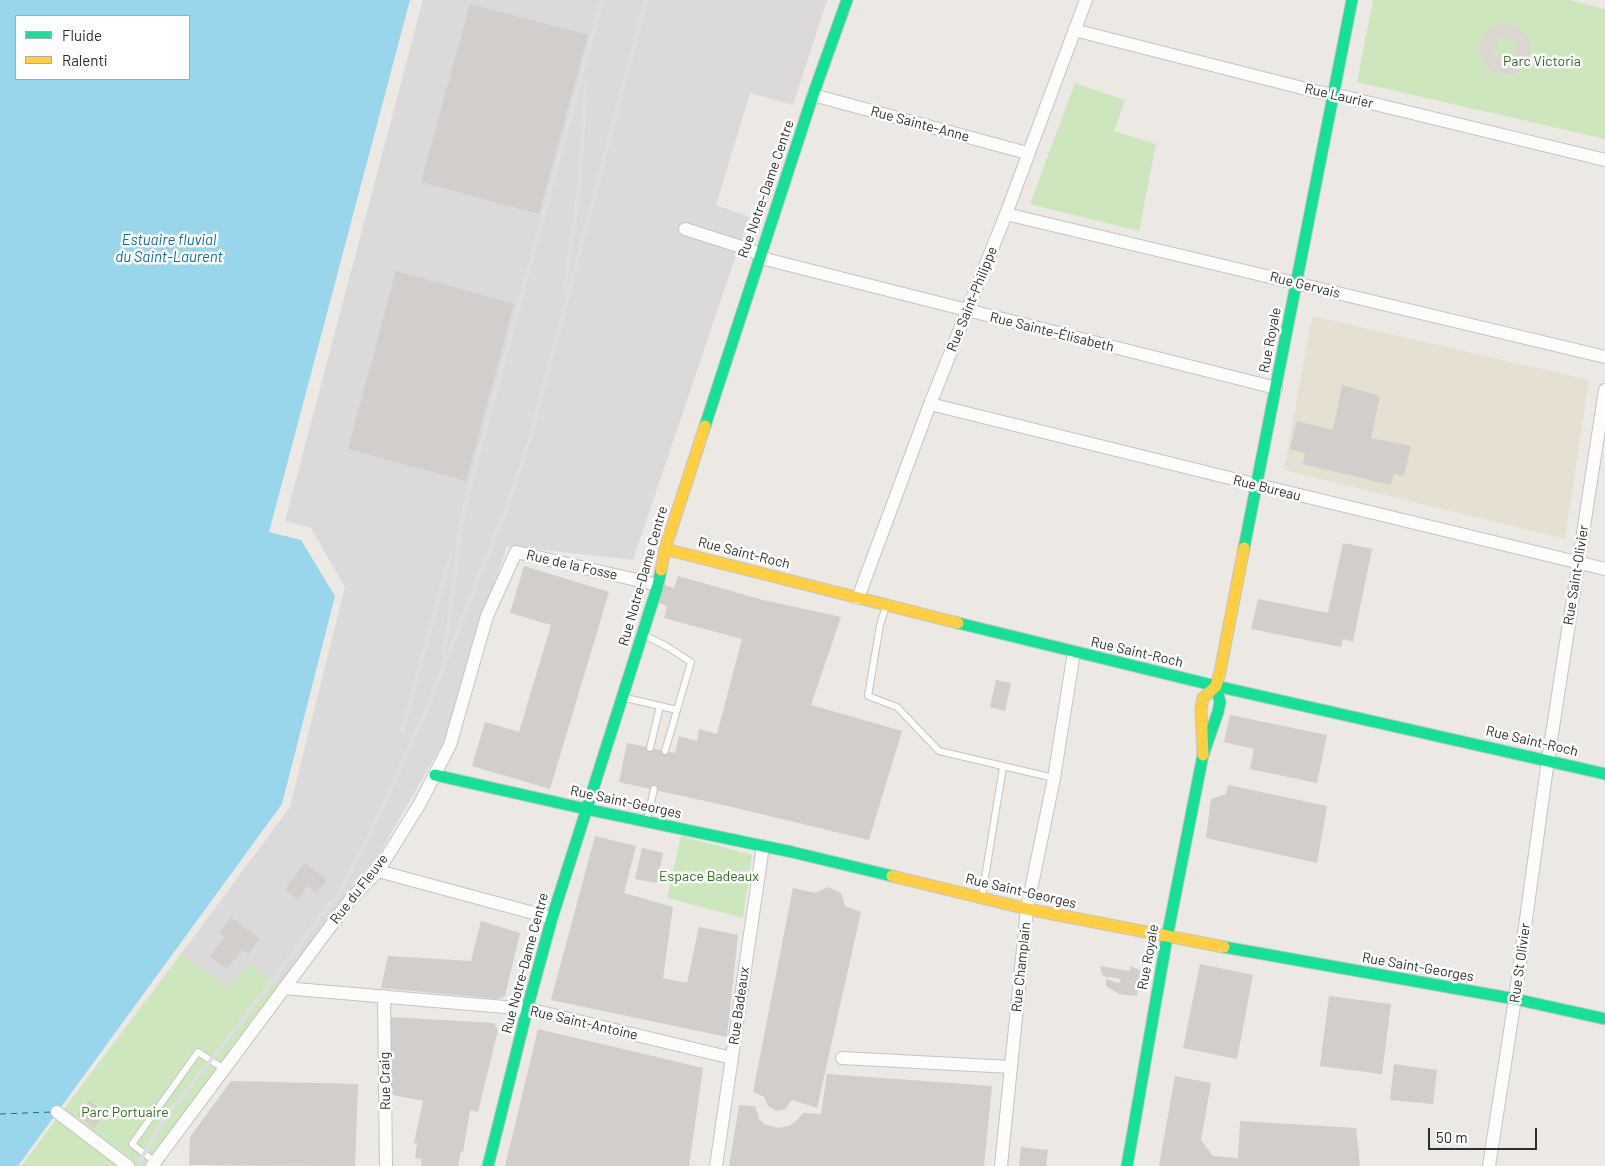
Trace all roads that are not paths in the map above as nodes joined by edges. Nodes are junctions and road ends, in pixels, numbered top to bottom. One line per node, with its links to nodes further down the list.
1 (847, 0): 5 (main road, Rue Notre-Dame Centre)
2 (1086, 0): 4 (street, Rue Saint-Philippe)
3 (1352, 0): 6 (main road, Rue Royale)
4 (1074, 30): 6 (street, Rue Laurier); 7 (street, Rue Saint-Philippe)
5 (814, 95): 7 (street, Rue Sainte-Anne); 11 (main road, Rue Notre-Dame Centre)
6 (1334, 95): 8 (street, Rue Laurier); 12 (main road, Rue Royale)
7 (1027, 153): 9 (street, Rue Saint-Philippe)
8 (1605, 160)
9 (1006, 214): 12 (street, Rue Gervais); 13 (street, Rue Saint-Philippe)
10 (685, 229): 11 (street, Rue Sainte-Élisabeth)
11 (760, 255): 13 (street, Rue Sainte-Élisabeth); 19 (main road, Rue Notre-Dame Centre)
12 (1297, 283): 14 (street, Rue Gervais); 15 (main road, Rue Royale)
13 (967, 310): 15 (street, Rue Sainte-Élisabeth); 17 (street, Rue Saint-Philippe)
14 (1605, 358)
15 (1276, 388): 18 (main road, Rue Royale)
16 (1605, 390): 21 (street, Rue Saint-Olivier)
17 (930, 404): 18 (street, Rue Bureau); 24 (street, Rue Saint-Philippe)
18 (1258, 486): 21 (street, Rue Bureau); 28 (main road, Rue Royale)
19 (665, 549): 23 (main road, Rue Notre-Dame Centre); 24 (main road, Rue Saint-Roch)
20 (516, 552): 23 (street, Rue de la Fosse); 38 (street, Rue du Fleuve)
21 (1578, 562): 22 (street, Rue Bureau); 35 (street, Rue Saint-Olivier)
22 (1605, 569)
23 (658, 584): 26 (main road, Rue Notre-Dame Centre)
24 (858, 598): 25 (main road, Rue Saint-Roch)
25 (886, 606): 27 (main road, Rue Saint-Roch); 36 (lane)
26 (642, 634): 29 (main road, Rue Notre-Dame Centre); 31 (lane)
27 (1074, 652): 28 (main road, Rue Saint-Roch); 39 (street, Rue Champlain)
28 (1216, 686): 34 (main road, Rue Royale); 34 (main road, Rue Royale); 35 (main road, Rue Saint-Roch)
29 (622, 697): 30 (lane); 41 (main road, Rue Notre-Dame Centre)
30 (660, 706): 31 (lane); 32 (lane)
31 (677, 710): 33 (lane)
32 (650, 748)
33 (665, 751)
34 (1203, 755): 48 (main road, Rue Royale)
35 (1548, 760): 37 (main road, Rue Saint-Roch); 51 (street, Rue St Olivier)
36 (1003, 767): 39 (lane); 45 (lane)
37 (1605, 774)
38 (434, 775): 41 (main road, Rue Saint-Georges); 44 (street, Rue du Fleuve)
39 (1054, 778): 46 (street, Rue Champlain)
40 (654, 789): 42 (lane)
41 (586, 809): 42 (main road, Rue Saint-Georges); 47 (main road, Rue Notre-Dame Centre)
42 (646, 822): 43 (main road, Rue Saint-Georges)
43 (763, 846): 45 (main road, Rue Saint-Georges); 54 (street, Rue Badeaux)
44 (378, 871): 47 (street); 49 (street, Rue du Fleuve)
45 (981, 898): 46 (main road, Rue Saint-Georges)
46 (1027, 909): 48 (main road, Rue Saint-Georges); 56 (street, Rue Champlain)
47 (552, 918): 52 (main road, Rue Notre-Dame Centre)
48 (1167, 937): 51 (main road, Rue Saint-Georges); 65 (main road, Rue Royale)
49 (284, 988): 50 (street, Rue Saint-Antoine); 57 (street, Rue du Fleuve)
50 (384, 996): 52 (street, Rue Saint-Antoine); 61 (street, Rue Craig)
51 (1515, 999): 53 (main road, Rue Saint-Georges); 66 (street, Rue St Olivier)
52 (528, 1009): 54 (street, Rue Saint-Antoine); 62 (main road, Rue Notre-Dame Centre)
53 (1605, 1019)
54 (732, 1058): 63 (street, Rue Badeaux)
55 (842, 1058): 56 (street)
56 (1011, 1067): 64 (street, Rue Champlain)
57 (224, 1069): 59 (street, Rue du Fleuve); 59 (lane)
58 (57, 1112): 60 (street)
59 (153, 1164)
60 (128, 1166)
61 (386, 1166)
62 (488, 1166)
63 (716, 1166)
64 (1000, 1166)
65 (1127, 1166)
66 (1489, 1166)

